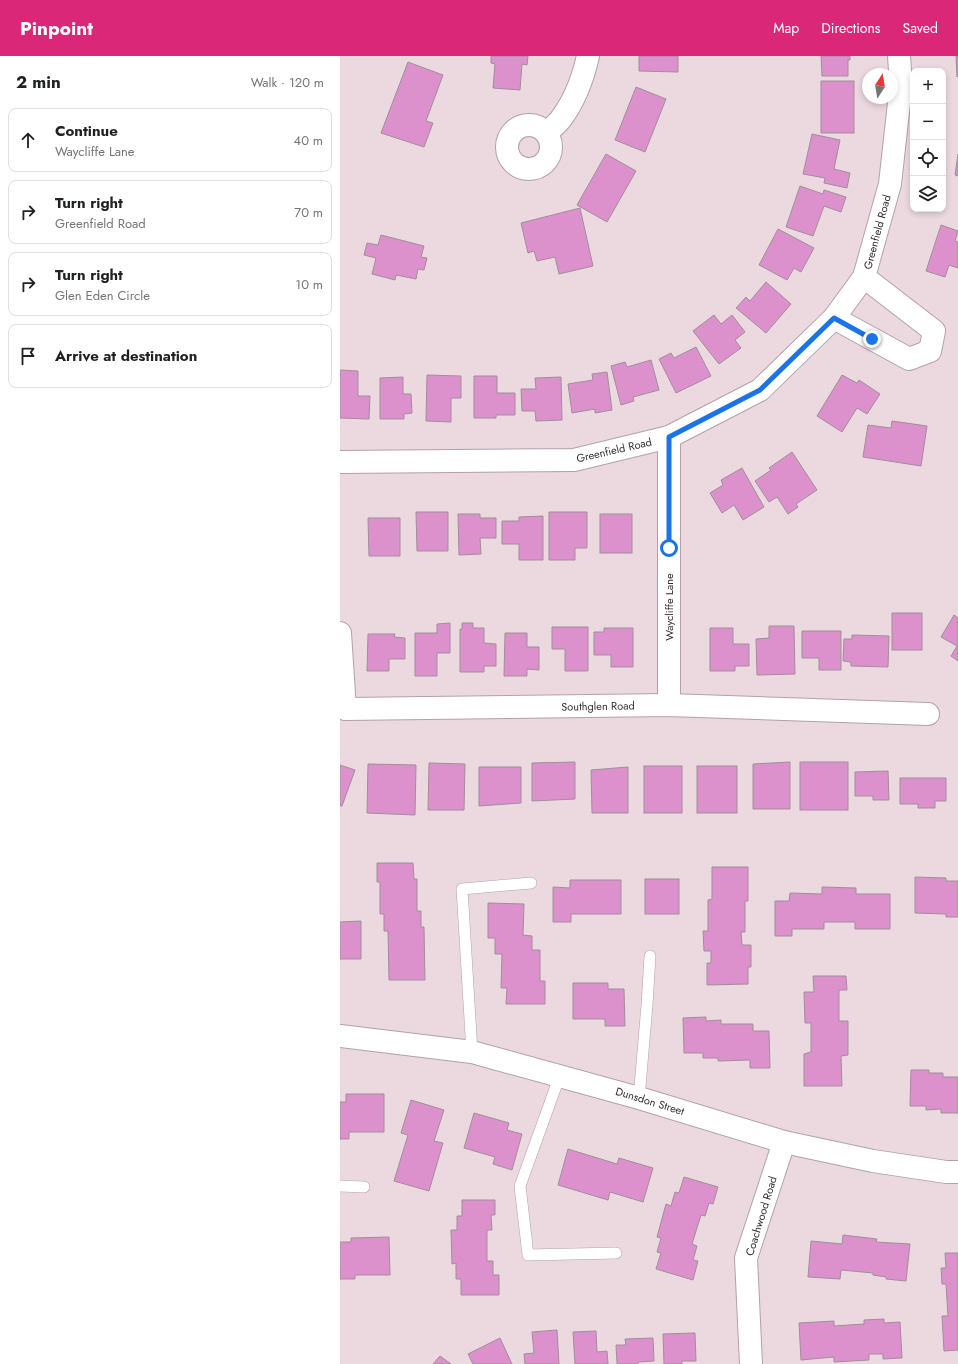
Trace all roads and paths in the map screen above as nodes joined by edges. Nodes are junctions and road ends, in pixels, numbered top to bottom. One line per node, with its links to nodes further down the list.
1 (588, 56): 3 (street)
2 (899, 56): 4 (street, Greenfield Road)
3 (546, 133)
4 (864, 277): 5 (street, Greenfield Road); 5 (street)
5 (834, 318): 6 (street, Greenfield Road)
6 (669, 437): 7 (street, Greenfield Road); 9 (street, Waycliffe Lane)
7 (340, 462)
8 (340, 633): 9 (street, Southglen Road)
9 (669, 705): 10 (street, Southglen Road)
10 (928, 714)
11 (531, 883): 14 (lane)
12 (650, 956): 16 (lane)
13 (340, 1036): 14 (street, Dunsdon Street)
14 (472, 1052): 15 (street, Dunsdon Street)
15 (560, 1075): 16 (street, Dunsdon Street); 21 (lane)
16 (639, 1098): 17 (street, Dunsdon Street)
17 (784, 1142): 18 (street, Dunsdon Street); 22 (street, Coachwood Road)
18 (958, 1172)
19 (340, 1186): 20 (lane)
20 (364, 1186)
21 (616, 1253)
22 (751, 1364)

